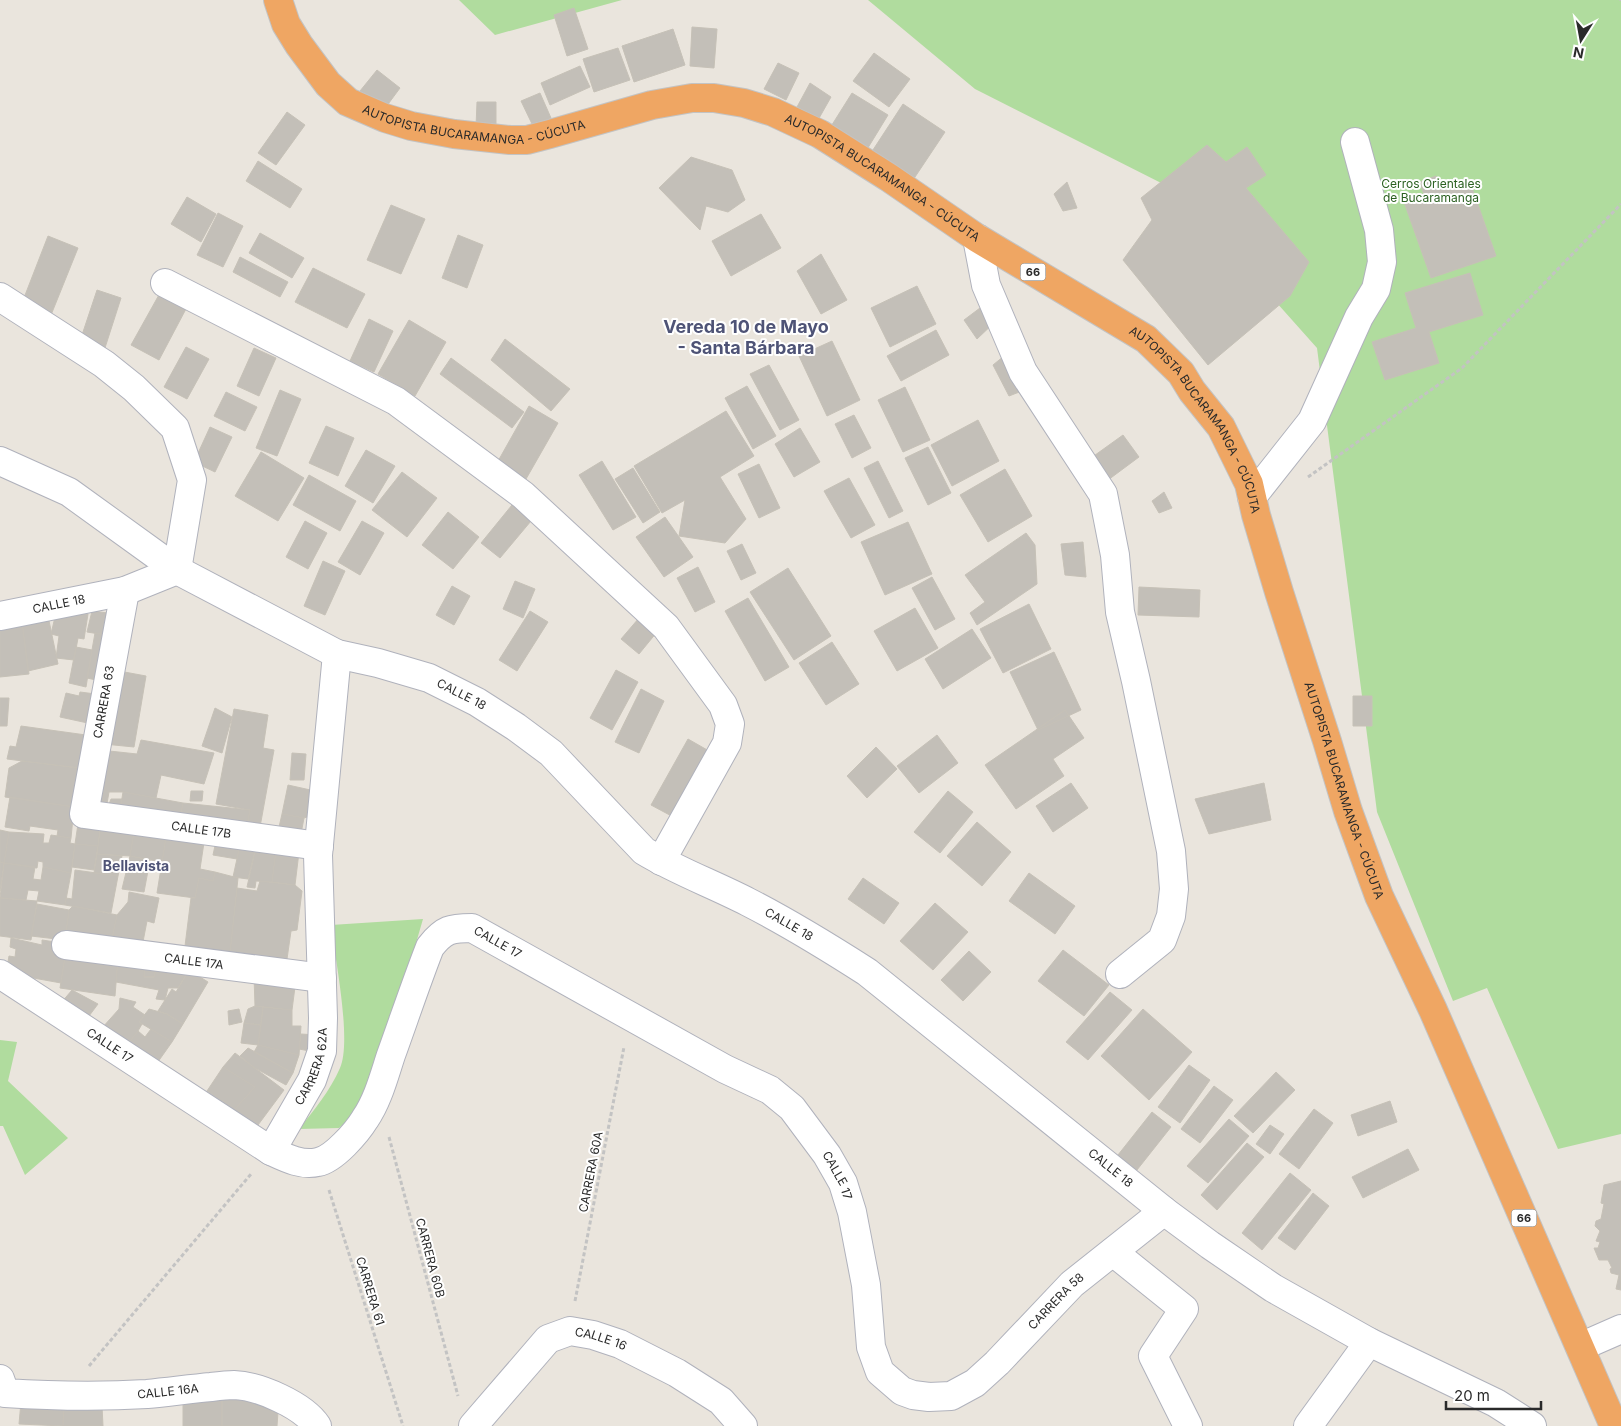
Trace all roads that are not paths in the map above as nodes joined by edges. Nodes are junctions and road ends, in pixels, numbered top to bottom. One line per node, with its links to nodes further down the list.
1 (278, 0): 3 (highway, AUTOPISTA BUCARAMANGA - CÚCUTA / 66)
2 (1355, 142): 7 (street)
3 (977, 238): 7 (highway, AUTOPISTA BUCARAMANGA - CÚCUTA / 66); 17 (street)
4 (165, 284): 14 (street)
5 (0, 297): 8 (street)
6 (0, 461): 8 (street)
7 (1252, 498): 24 (highway, AUTOPISTA BUCARAMANGA - CÚCUTA / 66)
8 (177, 570): 9 (street, CALLE 18); 11 (street, CALLE 18)
9 (125, 590): 10 (street, CALLE 18); 12 (street, CARRERA 63)
10 (0, 616)
11 (336, 654): 13 (street, CARRERA 62A); 14 (street, CALLE 18)
12 (84, 814): 13 (street, CALLE 17B)
13 (319, 846): 18 (street, CARRERA 62A)
14 (661, 861): 20 (street, CALLE 18)
15 (66, 944): 18 (street, CALLE 17A)
16 (0, 974): 19 (street, CALLE 17)
17 (1120, 974)
18 (322, 978): 19 (street, CARRERA 62A)
19 (271, 1151): 26 (street, CALLE 17)
20 (1164, 1211): 21 (street, CARRERA 58); 23 (street, CALLE 18)
21 (1113, 1252): 26 (street, CARRERA 58); 30 (street)
22 (1621, 1329): 24 (street)
23 (1369, 1342): 31 (street); 32 (street, CALLE 18)
24 (1580, 1347): 33 (highway, AUTOPISTA BUCARAMANGA - CÚCUTA / 66)
25 (3, 1386): 27 (street, CALLE 16A)
26 (951, 1396)
27 (317, 1426)
28 (473, 1426): 29 (street, CALLE 16)
29 (743, 1426)
30 (1188, 1426)
31 (1308, 1426)
32 (1532, 1426)
33 (1614, 1426)

